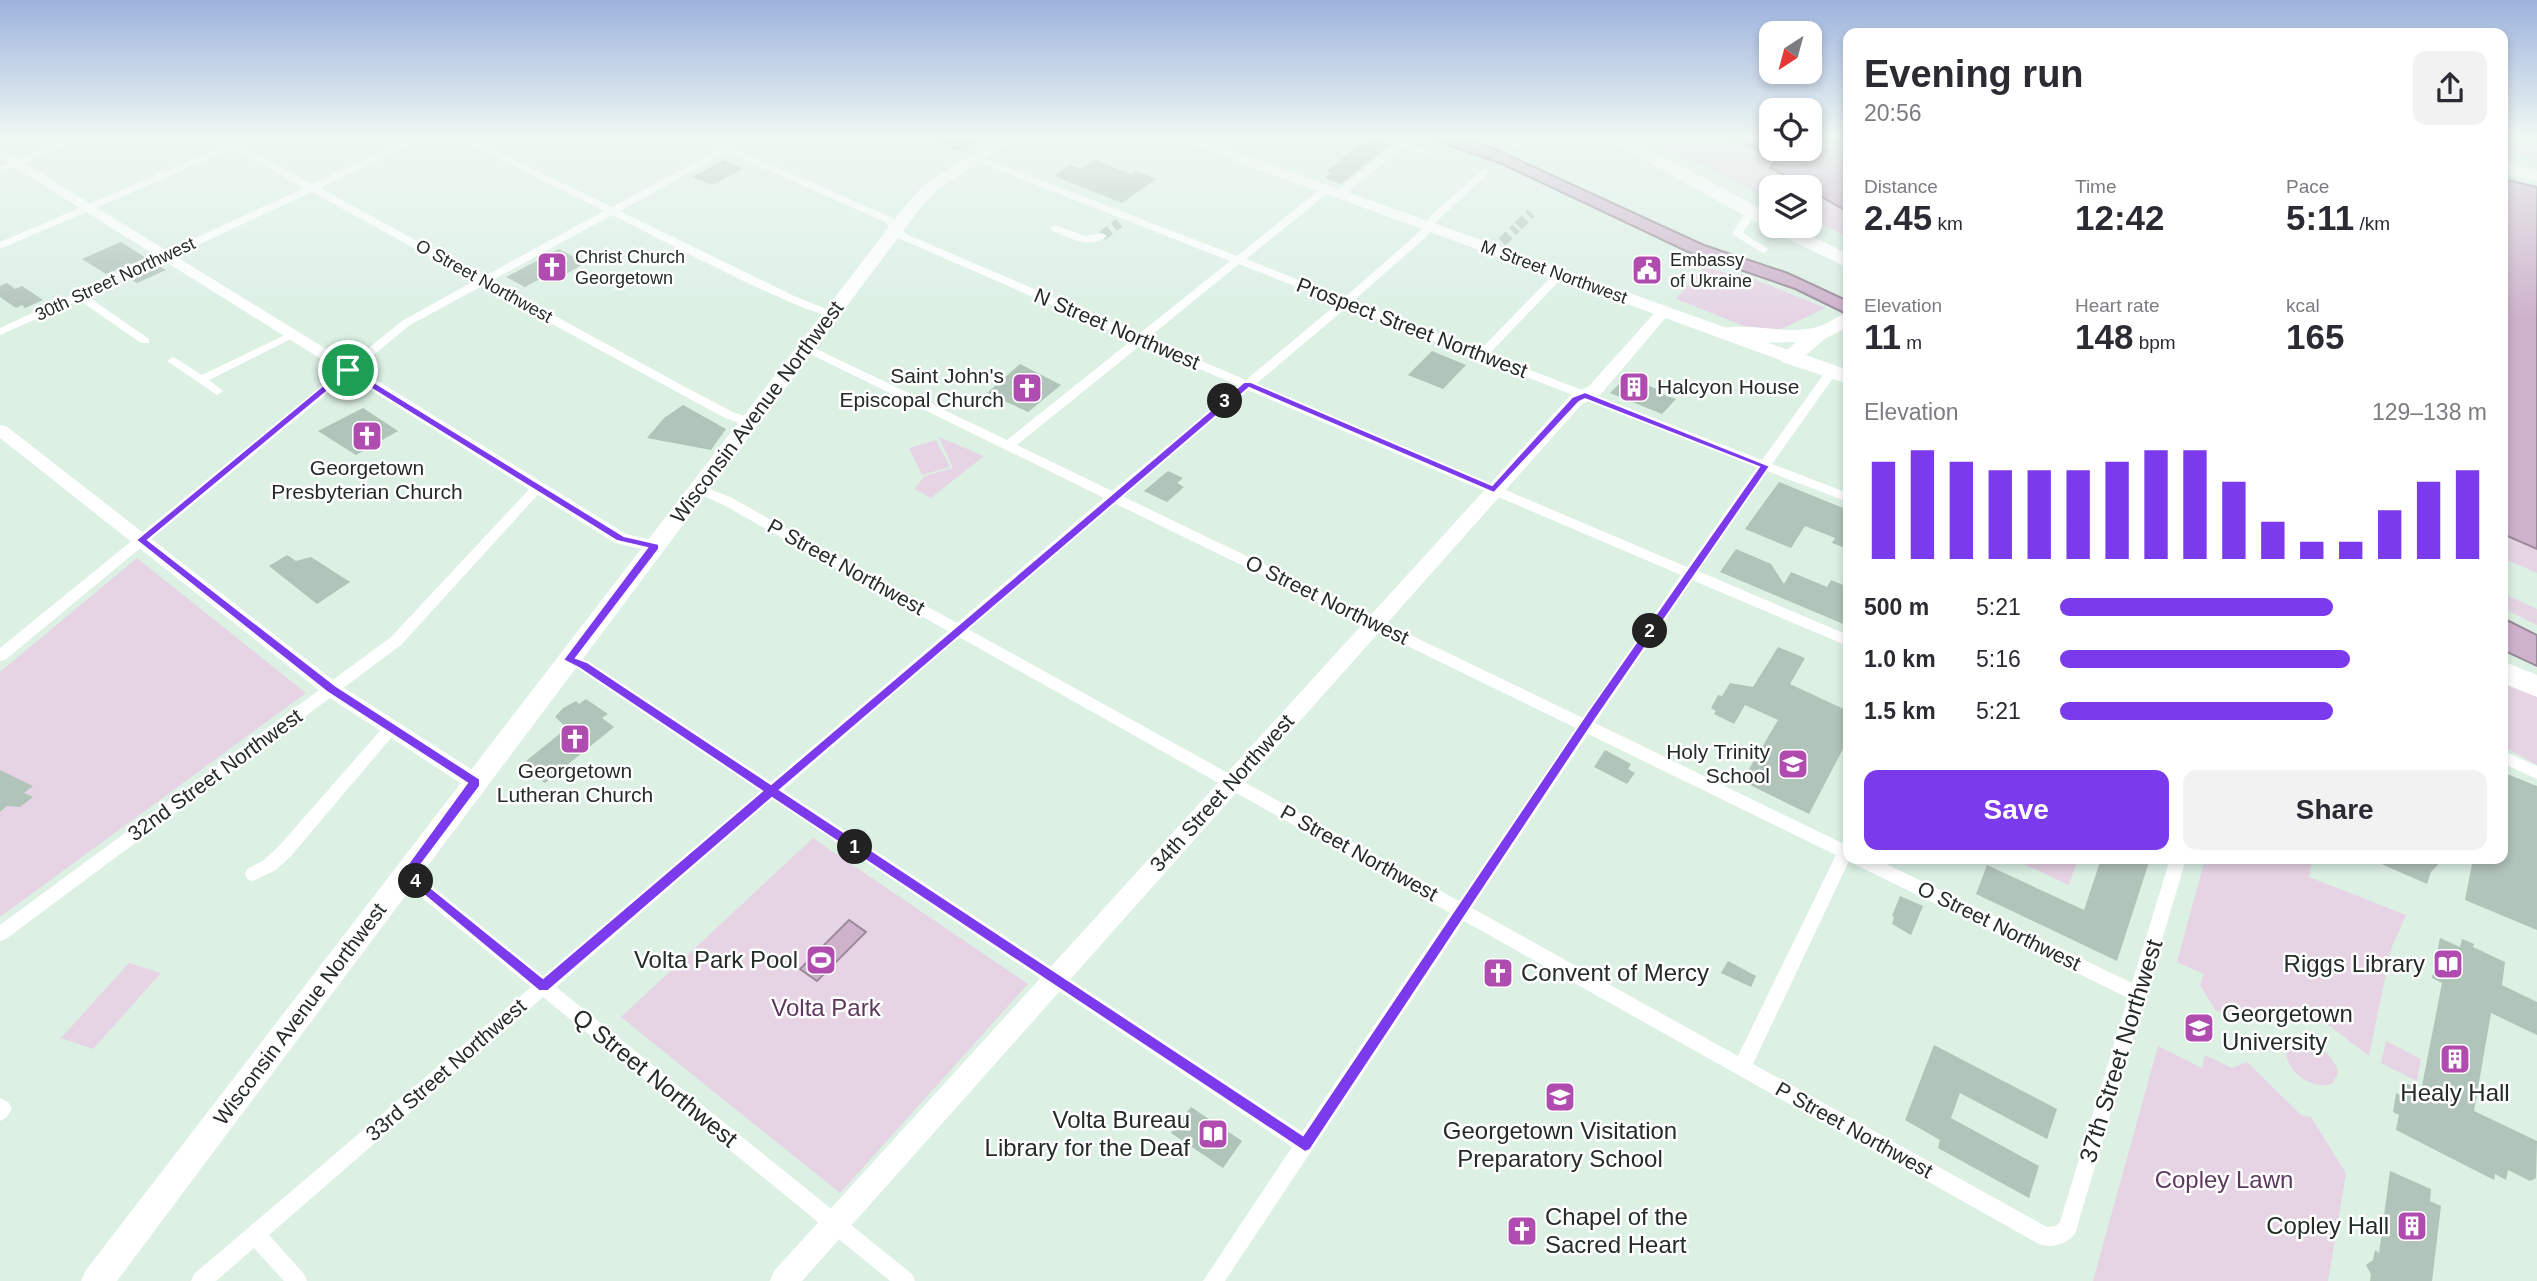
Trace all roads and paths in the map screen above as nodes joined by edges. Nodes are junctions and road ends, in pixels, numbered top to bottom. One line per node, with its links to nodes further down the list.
1 (72, 198): 16 (street)
2 (112, 198): 16 (street)
3 (291, 198): 35 (street, 30th Street Northwest)
4 (330, 198): 39 (street, O Street Northwest)
5 (585, 198): 20 (street)
6 (637, 198): 20 (street)
7 (839, 198): 22 (street, N Street Northwest)
8 (921, 198): 22 (main road, Wisconsin Avenue Northwest)
9 (1078, 198): 37 (street, Prospect Street Northwest)
10 (1323, 198): 37 (street)
11 (1347, 198): 23 (main road, M Street Northwest)
12 (1458, 198): 23 (street, 33rd Street Northwest)
13 (1735, 198): 17 (highway)
14 (1736, 198): 18 (street)
15 (1738, 198): 19 (highway)
16 (88, 208): 31 (street); 35 (street)
17 (1759, 210)
18 (1759, 210)
19 (1759, 210)
20 (612, 211): 39 (street); 43 (street)
21 (1759, 219): 32 (street)
22 (897, 227): 43 (main road, Wisconsin Avenue Northwest); 49 (street, N Street Northwest)
23 (1428, 227): 38 (main road, M Street Northwest); 41 (street, 33rd Street Northwest)
24 (1055, 228): 26 (street)
25 (1822, 232): 30 (highway)
26 (1102, 236)
27 (1804, 238): 36 (highway)
28 (1810, 238): 33 (street)
29 (1814, 238): 34 (highway)
30 (1843, 242)
31 (0, 246)
32 (1763, 250)
33 (1843, 255)
34 (1843, 255)
35 (164, 256): 40 (street, 30th Street Northwest); 48 (street)
36 (1843, 256)
37 (1237, 260): 41 (street, Prospect Street Northwest); 49 (street)
38 (1560, 274): 42 (main road, M Street Northwest); 52 (street)
39 (482, 280): 55 (street); 61 (street, O Street Northwest)
40 (79, 295): 45 (street, 30th Street Northwest); 50 (street)
41 (1346, 302): 52 (street, Prospect Street Northwest); 58 (street, 33rd Street Northwest)
42 (1664, 311): 46 (main road, M Street Northwest); 60 (street, 34th Street Northwest)
43 (831, 314): 51 (main road, Wisconsin Avenue Northwest)
44 (1843, 322): 47 (highway)
45 (0, 332)
46 (1727, 334): 47 (highway); 53 (main road, M Street Northwest)
47 (1819, 334): 53 (highway); 56 (highway)
48 (291, 335): 55 (street); 57 (street)
49 (1140, 338): 58 (street, N Street Northwest); 63 (street)
50 (145, 341)
51 (806, 348): 61 (main road, Wisconsin Avenue Northwest); 63 (street, O Street Northwest)
52 (1482, 355): 60 (street, Prospect Street Northwest)
53 (1790, 357): 56 (highway, M Street Northwest)
54 (173, 361): 57 (street)
55 (348, 370): 65 (street); 70 (street)
56 (1842, 375): 64 (street)
57 (201, 380): 59 (street)
58 (1248, 384): 67 (street, N Street Northwest); 68 (street, 33rd Street Northwest)
59 (217, 391)
60 (1585, 396): 64 (street, Prospect Street Northwest); 67 (street, 34th Street Northwest)
61 (749, 422): 66 (main road, Wisconsin Avenue Northwest)
62 (0, 430): 70 (street)
63 (1009, 445): 68 (street, O Street Northwest)
64 (1765, 466): 69 (street, Prospect Street Northwest); 72 (street)
65 (538, 487): 71 (street); 82 (street, 32nd Street Northwest)
66 (698, 489): 71 (main road, Wisconsin Avenue Northwest); 74 (street, P Street Northwest)
67 (1494, 490): 72 (street, N Street Northwest); 73 (street, 34th Street Northwest)
68 (1114, 496): 73 (street, O Street Northwest); 74 (street, 33rd Street Northwest)
69 (1843, 496)
70 (141, 540): 76 (street); 82 (street)
71 (655, 546): 77 (main road, Wisconsin Avenue Northwest)
72 (1689, 573): 75 (street, N Street Northwest); 83 (street)
73 (1376, 623): 83 (street, O Street Northwest); 88 (street, 34th Street Northwest)
74 (959, 630): 88 (street, P Street Northwest); 89 (street, 33rd Street Northwest)
75 (1843, 639)
76 (0, 656)
77 (569, 660): 87 (main road, Wisconsin Avenue Northwest); 89 (street)
78 (2508, 661): 80 (highway)
79 (2508, 674): 81 (highway)
80 (2537, 675)
81 (2537, 687)
82 (331, 689): 84 (street); 97 (street, 32nd Street Northwest)
83 (1586, 725): 90 (street, O Street Northwest); 96 (street)
84 (391, 728): 87 (street); 94 (street)
85 (2508, 759): 86 (street)
86 (2537, 773)
87 (475, 782): 95 (main road, Wisconsin Avenue Northwest)
88 (1231, 782): 96 (street, P Street Northwest); 98 (street, 34th Street Northwest)
89 (771, 791): 98 (street); 99 (street, 33rd Street Northwest)
90 (1843, 850)
91 (1844, 864): 101 (street)
92 (1872, 864): 100 (street, O Street Northwest)
93 (2177, 864): 100 (street, 37th Street Northwest)
94 (253, 874)
95 (406, 875): 99 (street, Q Street Northwest); 106 (main road, Wisconsin Avenue Northwest)
96 (1462, 911): 101 (street, P Street Northwest); 102 (street)
97 (0, 934)
98 (1055, 979): 102 (street); 103 (street, 34th Street Northwest)
99 (544, 987): 103 (street, Q Street Northwest); 104 (street, 33rd Street Northwest)
100 (2138, 994): 105 (street, 37th Street Northwest)
101 (1742, 1067): 105 (street, P Street Northwest)
102 (1305, 1145): 111 (street)
103 (835, 1224): 109 (street, 34th Street Northwest); 110 (street, Q Street Northwest)
104 (255, 1235): 107 (street, 33rd Street Northwest); 108 (street)
105 (2056, 1237)
106 (97, 1281)
107 (201, 1281)
108 (297, 1281)
109 (784, 1281)
110 (905, 1281)
111 (1213, 1281)

